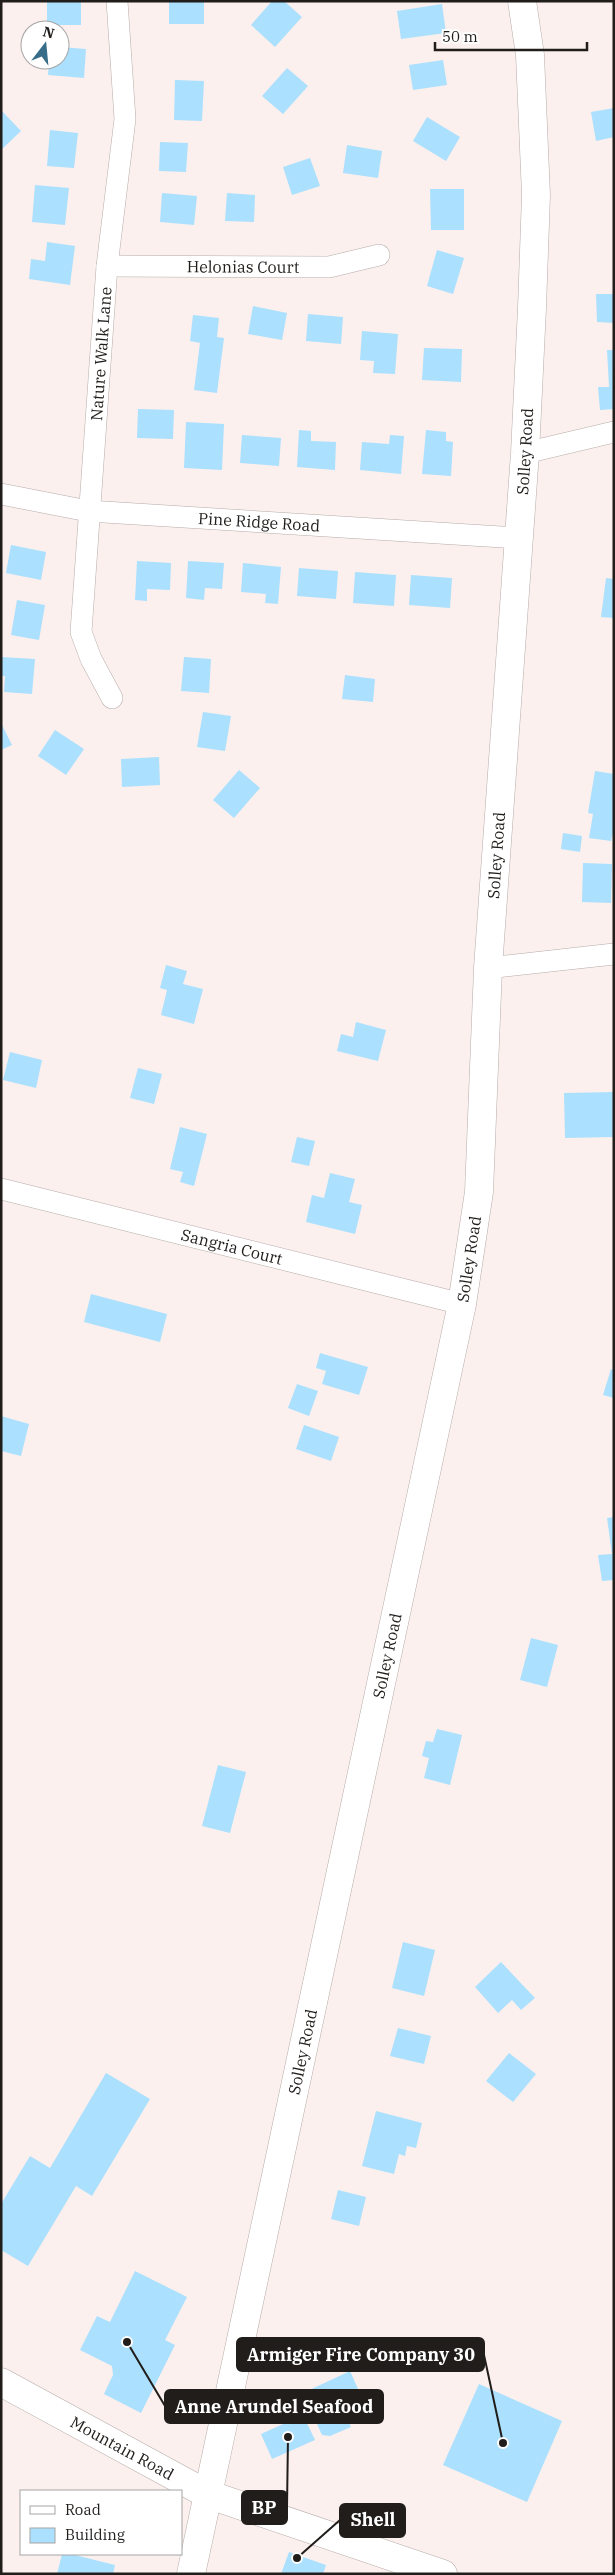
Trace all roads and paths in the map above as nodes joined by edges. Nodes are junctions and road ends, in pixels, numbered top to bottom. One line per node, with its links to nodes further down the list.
1 (117, 1): 4 (street, Nature Walk Lane)
2 (522, 1): 6 (main road, Solley Road)
3 (379, 255): 4 (street, Helonias Court)
4 (107, 266): 8 (street, Nature Walk Lane)
5 (614, 432): 6 (street)
6 (524, 453): 9 (main road, Solley Road)
7 (1, 494): 8 (street, Pine Ridge Road)
8 (88, 511): 9 (street, Pine Ridge Road); 10 (street, Nature Walk Lane)
9 (518, 538): 12 (main road, Solley Road)
10 (112, 698)
11 (614, 954): 12 (street)
12 (488, 968): 14 (main road, Solley Road)
13 (1, 1190): 14 (street, Sangria Court)
14 (462, 1304): 16 (main road, Solley Road)
15 (1, 2382): 16 (main road, Mountain Road)
16 (207, 2494): 17 (main road, Solley Road); 18 (main road, Mountain Road)
17 (191, 2574)
18 (443, 2574)

